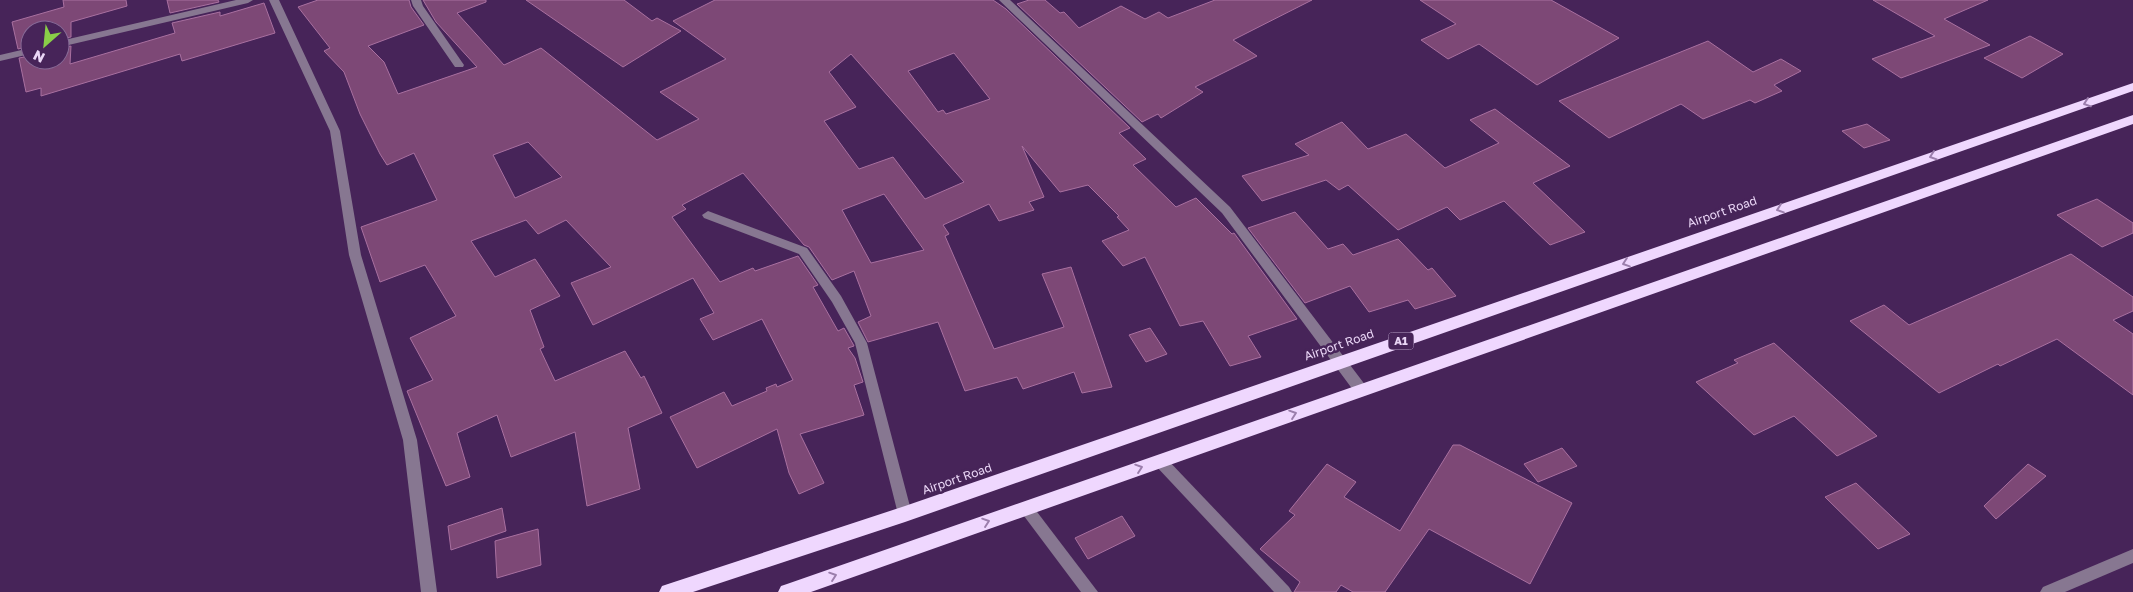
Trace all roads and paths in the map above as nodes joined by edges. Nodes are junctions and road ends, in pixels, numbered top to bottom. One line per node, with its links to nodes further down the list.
1 (248, 0): 5 (street)
2 (274, 0): 18 (street)
3 (416, 0): 8 (street)
4 (1004, 0): 12 (street)
5 (70, 42)
6 (20, 53): 7 (street)
7 (0, 58)
8 (459, 65)
9 (2133, 87): 12 (highway, Airport Road / A1, one-way to 12)
10 (2133, 119): 13 (highway)
11 (708, 215): 16 (street)
12 (1341, 362): 13 (street); 16 (highway, Airport Road / A1)
13 (1361, 390): 14 (highway, one-way to 13)
14 (1160, 461): 15 (highway, one-way to 14); 22 (street)
15 (1026, 508): 20 (highway, one-way to 15); 21 (street)
16 (906, 514): 19 (highway, Airport Road / A1)
17 (2133, 556): 23 (street)
18 (429, 592)
19 (668, 592)
20 (787, 592)
21 (1090, 592)
22 (1284, 592)
23 (2048, 592)

